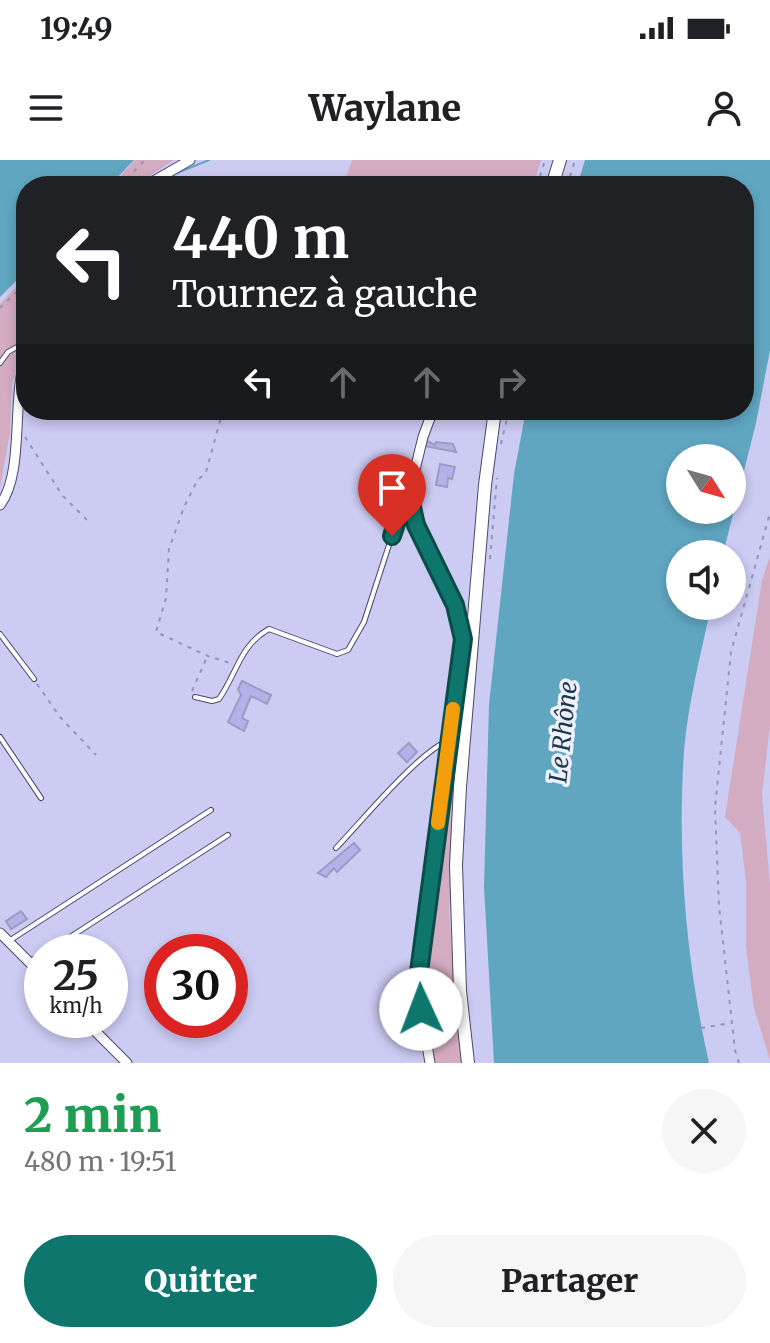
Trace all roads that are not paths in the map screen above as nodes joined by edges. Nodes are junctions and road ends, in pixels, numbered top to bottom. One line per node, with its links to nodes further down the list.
1 (190, 160): 2 (street)
2 (162, 176)
3 (16, 348): 4 (lane)
4 (0, 363)
5 (17, 420): 9 (street)
6 (429, 420): 8 (street)
7 (494, 420): 26 (street)
8 (409, 494): 12 (lane); 14 (street)
9 (0, 505)
10 (0, 634): 11 (lane)
11 (34, 679)
12 (195, 697)
13 (0, 737): 15 (lane)
14 (449, 740): 18 (lane); 25 (street)
15 (41, 798)
16 (211, 810): 21 (lane)
17 (228, 835): 20 (lane)
18 (336, 848)
19 (0, 933): 21 (street)
20 (75, 934)
21 (9, 941): 22 (street)
22 (24, 955)
23 (102, 1038): 24 (street)
24 (127, 1063)
25 (430, 1063)
26 (468, 1063)

